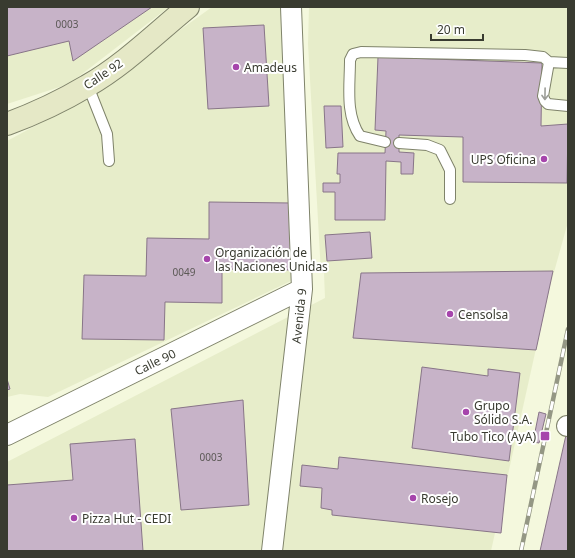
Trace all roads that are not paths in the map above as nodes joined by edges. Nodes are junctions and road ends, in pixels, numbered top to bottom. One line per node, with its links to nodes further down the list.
1 (188, 7): 5 (street, Calle 92)
2 (291, 7): 12 (street, Avenida 9)
3 (548, 62): 4 (lane); 6 (lane, one-way to 6); 8 (lane)
4 (568, 63)
5 (88, 86): 7 (street, Calle 92); 10 (lane)
6 (568, 106)
7 (7, 124)
8 (385, 142)
9 (399, 143): 11 (lane)
10 (109, 161)
11 (450, 199)
12 (302, 290): 13 (street, Calle 90); 14 (street, Avenida 9)
13 (7, 435)
14 (272, 551)

